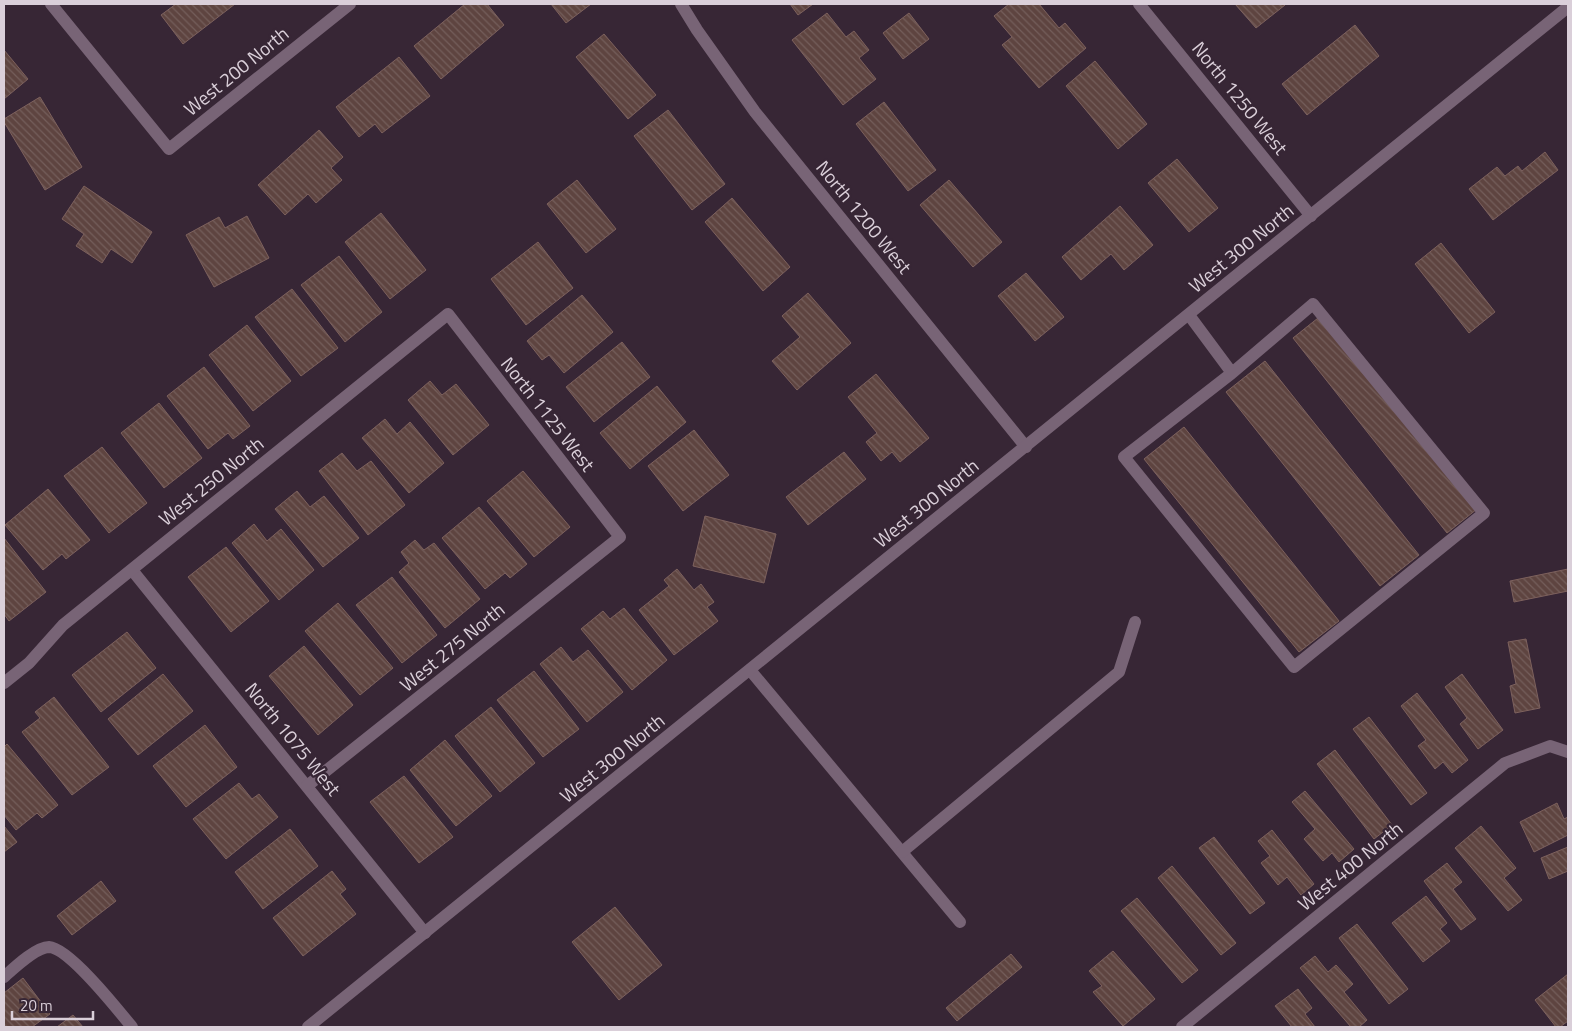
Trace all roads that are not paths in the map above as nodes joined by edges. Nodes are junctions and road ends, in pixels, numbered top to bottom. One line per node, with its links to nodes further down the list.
1 (51, 4): 2 (street, West 200 North)
2 (350, 4)
3 (681, 4): 10 (street, North 1200 West)
4 (1139, 4): 6 (street, North 1250 West)
5 (1568, 8): 6 (street, West 300 North)
6 (1311, 216): 8 (street, West 300 North)
7 (448, 314): 11 (street, North 1125 West); 12 (street, West 250 North)
8 (1188, 315): 9 (street); 10 (street, West 300 North)
9 (1232, 373): 9 (street)
10 (1026, 447): 14 (street, West 300 North)
11 (620, 537): 17 (street, West 275 North)
12 (132, 570): 15 (street, West 250 North); 17 (street, North 1075 West)
13 (1135, 622): 18 (street)
14 (750, 670): 18 (street); 20 (street, West 300 North)
15 (4, 683)
16 (1568, 752): 24 (street, West 400 North)
17 (307, 786): 20 (street, North 1075 West)
18 (902, 852): 19 (street)
19 (960, 922)
20 (425, 933): 23 (street, West 300 North)
21 (4, 977): 22 (street)
22 (132, 1027)
23 (308, 1027)
24 (1182, 1027)

